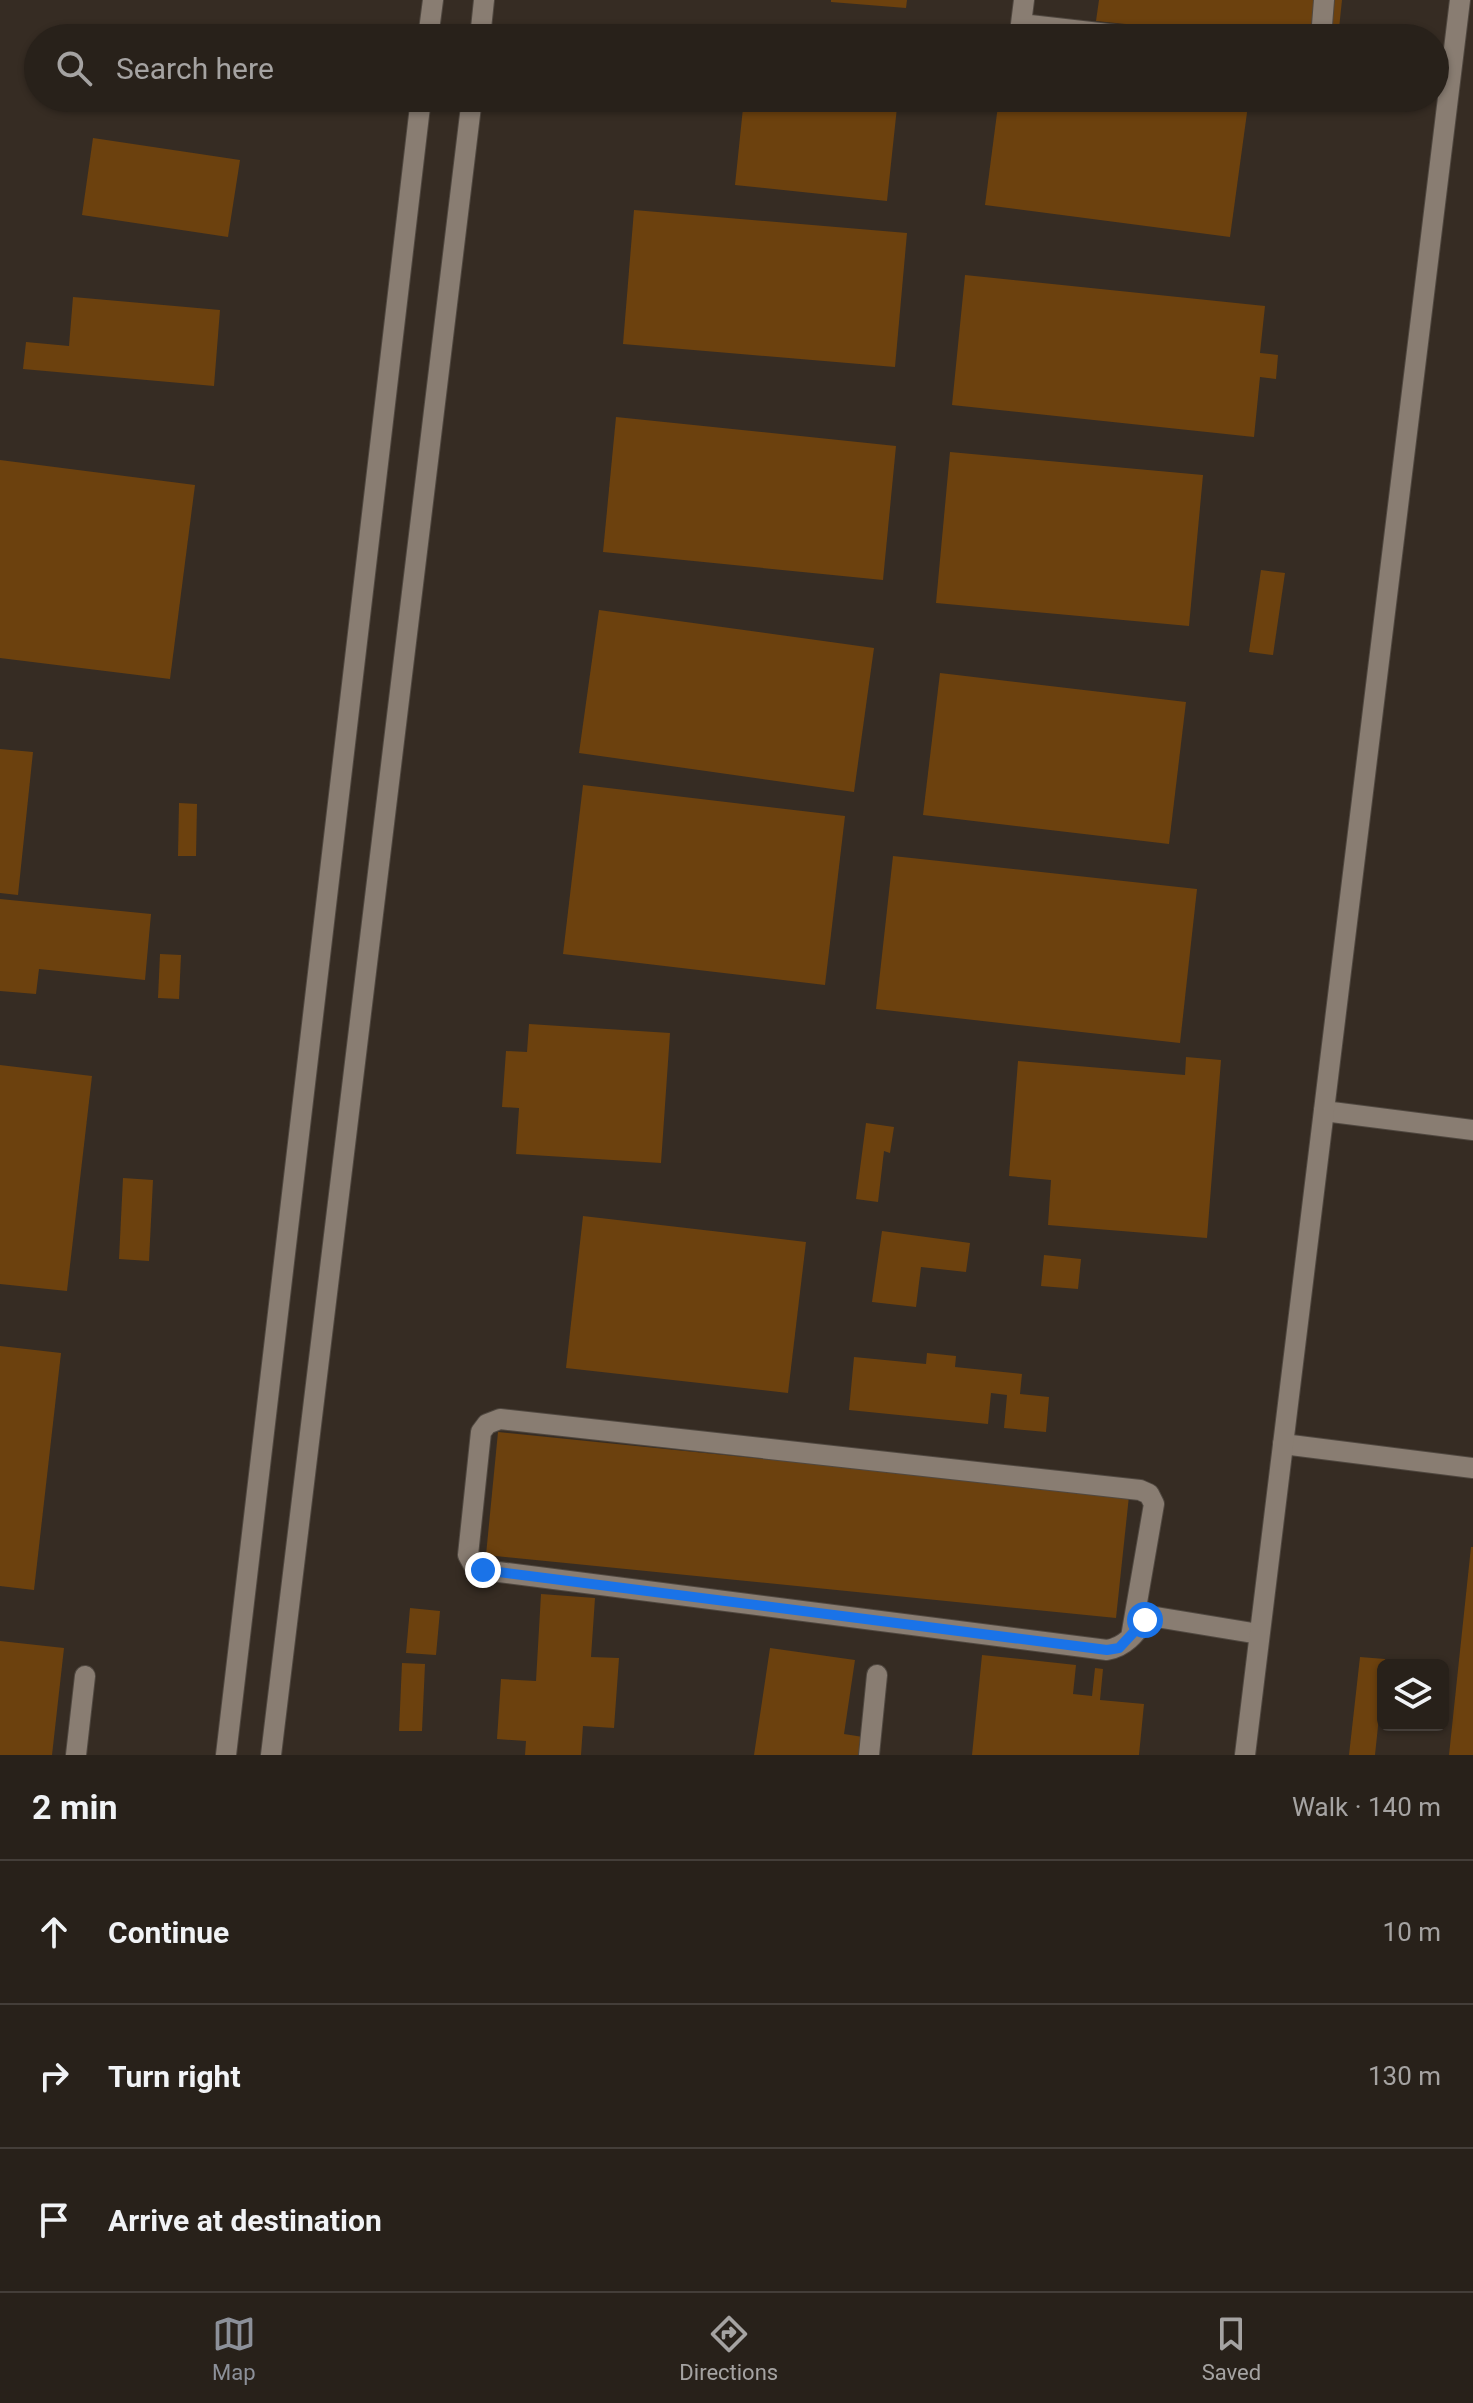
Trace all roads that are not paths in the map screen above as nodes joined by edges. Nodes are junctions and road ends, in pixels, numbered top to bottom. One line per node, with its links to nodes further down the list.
1 (433, 0): 6 (lane)
2 (484, 0): 7 (lane)
3 (1024, 0): 8 (lane)
4 (1324, 0): 9 (lane)
5 (1460, 0): 10 (lane)
6 (430, 24)
7 (481, 24)
8 (1021, 24)
9 (1322, 24)
10 (1449, 90)
11 (419, 112): 23 (lane)
12 (470, 112): 24 (lane)
13 (1446, 112): 14 (lane)
14 (1324, 1111): 15 (lane); 16 (lane)
15 (1473, 1130)
16 (1283, 1444): 17 (lane); 18 (lane)
17 (1473, 1468)
18 (1259, 1634): 19 (lane); 26 (lane)
19 (1131, 1637): 19 (lane)
20 (877, 1675): 25 (lane)
21 (85, 1676): 22 (lane)
22 (76, 1755)
23 (226, 1755)
24 (271, 1755)
25 (869, 1755)
26 (1245, 1755)

